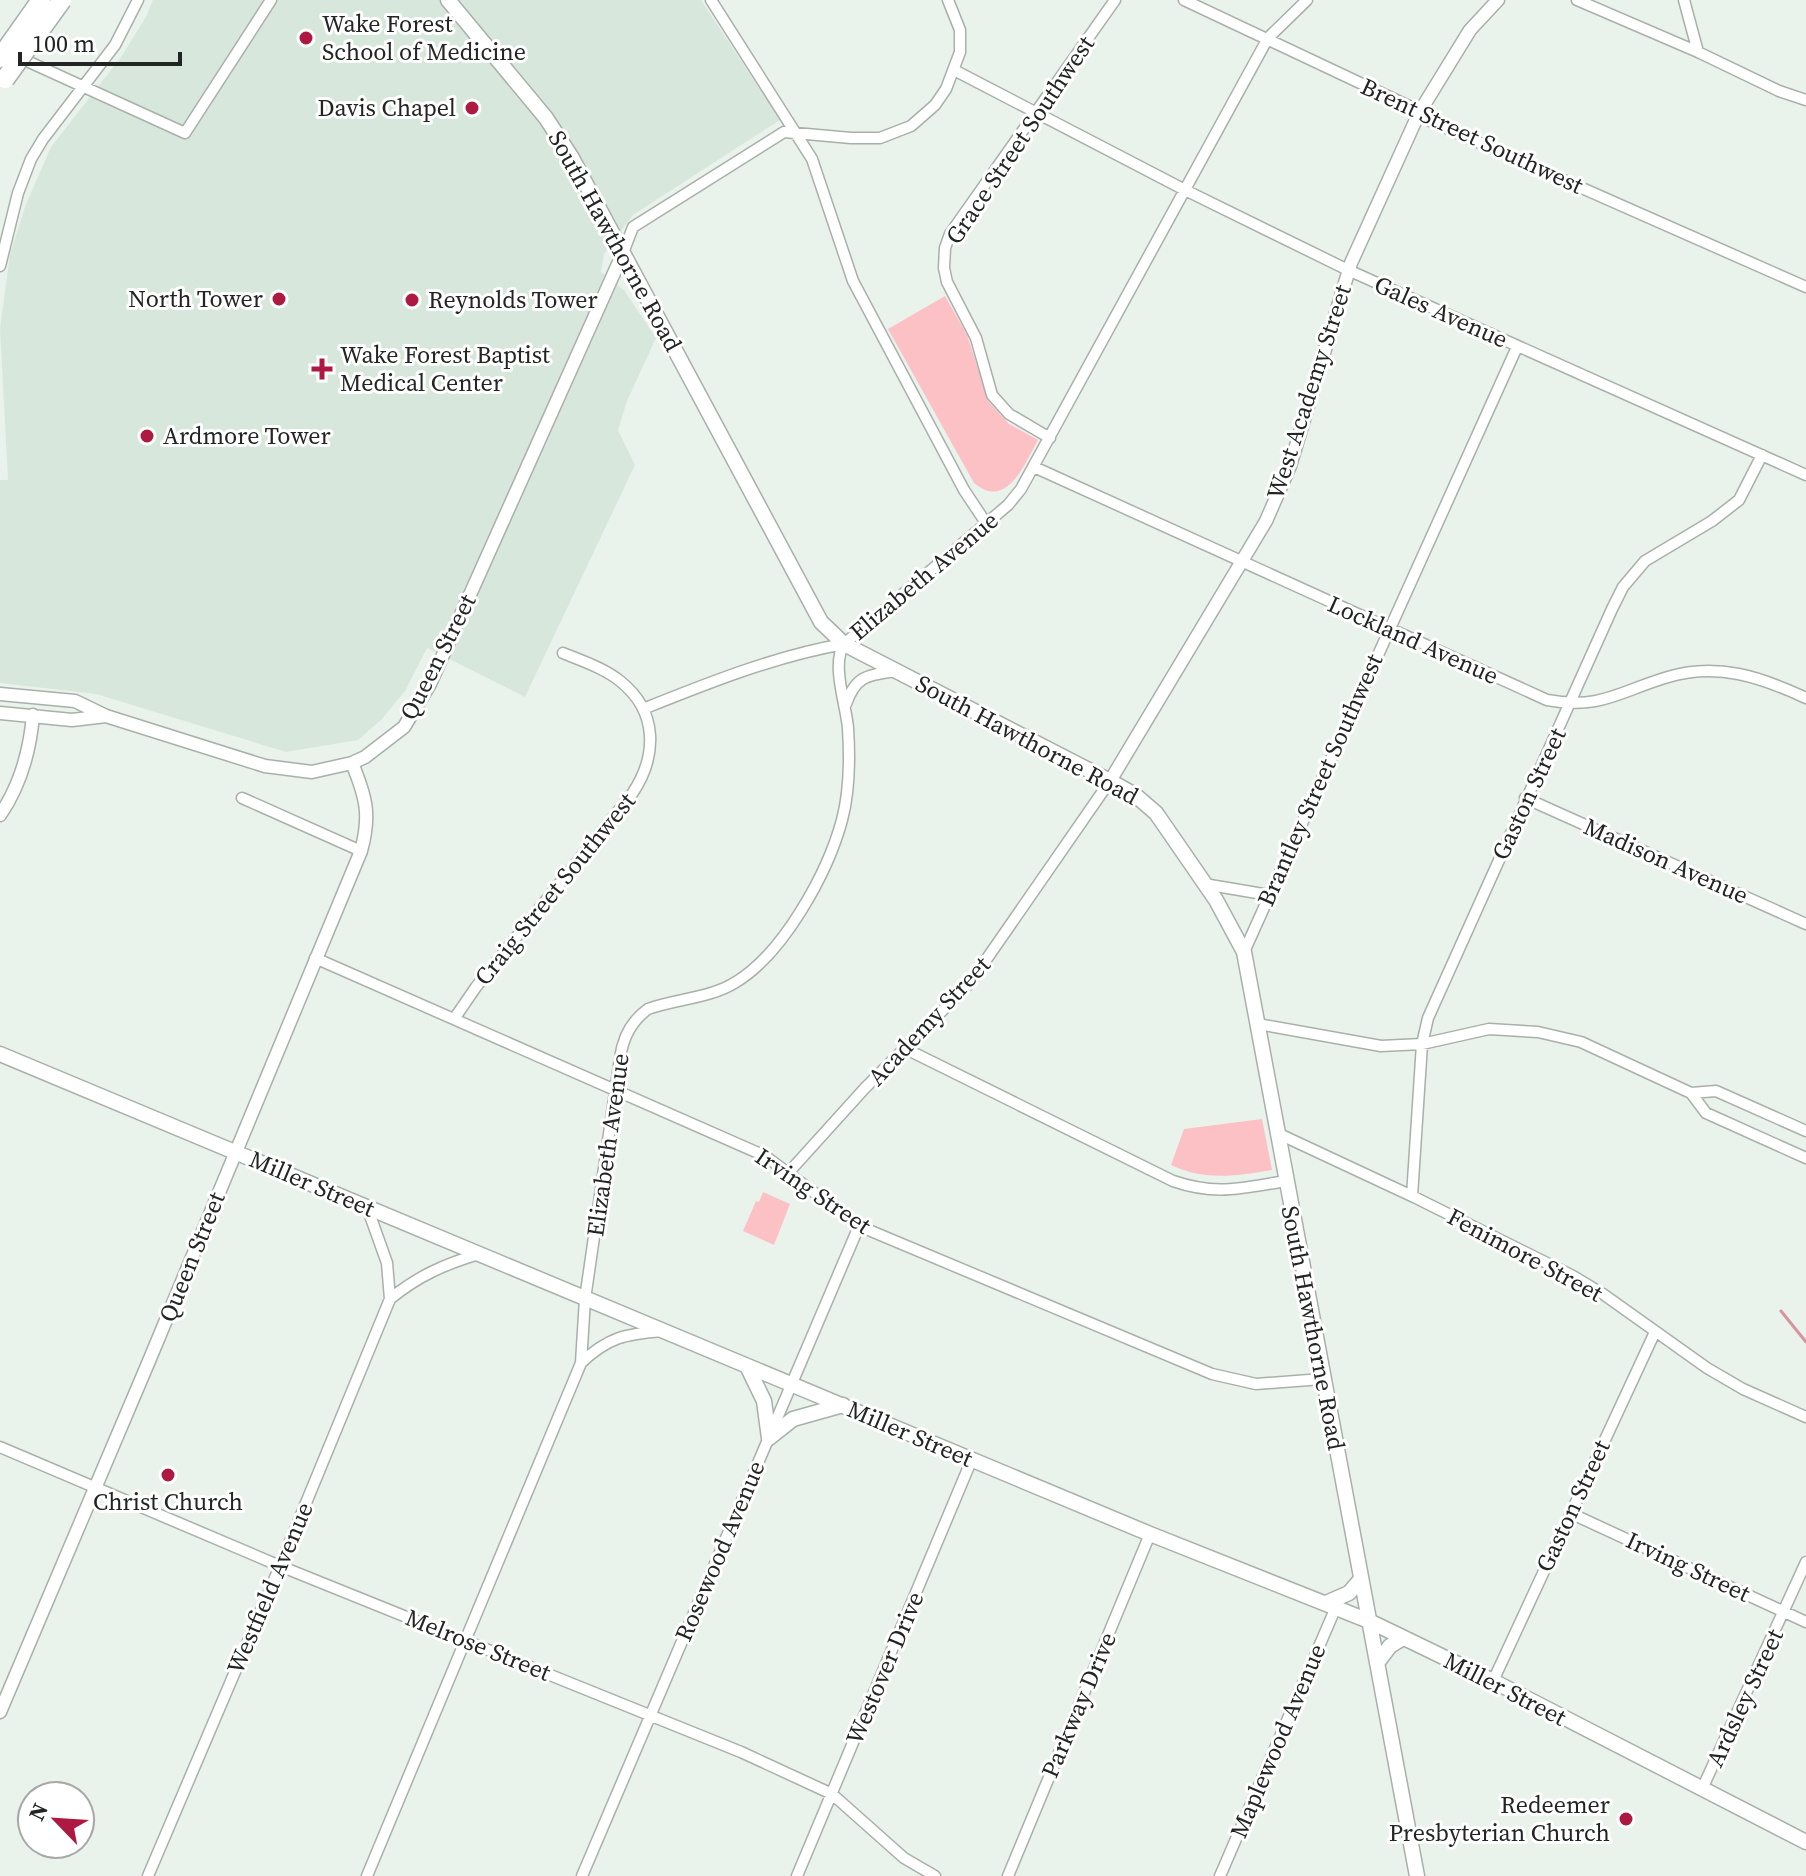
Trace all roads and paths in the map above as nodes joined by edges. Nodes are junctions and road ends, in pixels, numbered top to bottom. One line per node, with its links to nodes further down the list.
1 (41, 0): 17 (highway, bridge)
2 (62, 0): 19 (highway, bridge)
3 (138, 0): 20 (street)
4 (271, 0): 20 (street)
5 (448, 0): 26 (main road, South Hawthorne Road)
6 (711, 0): 24 (street)
7 (948, 0): 18 (street, Queen Street)
8 (1115, 0): 22 (street, Grace Street Southwest)
9 (1184, 0): 14 (street, Brent Street Southwest)
10 (1307, 0): 14 (street, Elizabeth Avenue)
11 (1498, 0): 23 (street, West Academy Street)
12 (1577, 0): 16 (street)
13 (1684, 0): 16 (street)
14 (1268, 38): 23 (street, Brent Street Southwest); 25 (street, Elizabeth Avenue)
15 (0, 49): 20 (street)
16 (1698, 52): 21 (street)
17 (0, 58)
18 (954, 70): 22 (street, Gales Avenue); 24 (street, Queen Street)
19 (5, 79)
20 (85, 87): 27 (street)
21 (1806, 100)
22 (1035, 112): 25 (street, Gales Avenue); 31 (street, Grace Street Southwest)
23 (1419, 113): 28 (street, West Academy Street); 29 (street, Brent Street Southwest)
24 (797, 133): 26 (street, Queen Street); 35 (street)
25 (1185, 190): 28 (street, Gales Avenue); 31 (street, Elizabeth Avenue)
26 (623, 253): 38 (main road, South Hawthorne Road); 49 (street, Queen Street)
27 (0, 266)
28 (1348, 270): 30 (street, Gales Avenue); 36 (street, West Academy Street)
29 (1806, 287)
30 (1517, 347): 32 (street, Gales Avenue); 37 (street, Brantley Street Southwest)
31 (1050, 438): 33 (street, Elizabeth Avenue)
32 (1762, 455): 34 (street, Gales Avenue); 43 (street, Gaston Street)
33 (1034, 467): 35 (street, Elizabeth Avenue); 36 (street, Lockland Avenue)
34 (1806, 475)
35 (986, 523): 38 (street, Elizabeth Avenue)
36 (1242, 564): 37 (street, Lockland Avenue); 50 (street, West Academy Street)
37 (1388, 629): 43 (street, Lockland Avenue); 56 (street, Brantley Street Southwest)
38 (844, 644): 40 (main road, South Hawthorne Road); 44 (street, Elizabeth Avenue); 45 (street)
39 (563, 653): 45 (street)
40 (897, 671): 44 (street); 50 (main road, South Hawthorne Road)
41 (0, 694): 48 (street)
42 (1806, 698): 43 (street, Lockland Avenue)
43 (1570, 704): 52 (street, Gaston Street)
44 (845, 705): 65 (street, Elizabeth Avenue)
45 (643, 709): 60 (street, Craig Street Southwest)
46 (0, 713): 47 (street)
47 (33, 715): 48 (street); 53 (street)
48 (106, 716): 49 (street)
49 (352, 763): 54 (street, Queen Street)
50 (1110, 781): 55 (main road, South Hawthorne Road); 63 (street, Academy Street)
51 (242, 798): 54 (street)
52 (1525, 798): 57 (street, Madison Avenue); 62 (street, Gaston Street)
53 (0, 815)
54 (361, 851): 59 (street, Queen Street)
55 (1204, 884): 56 (street); 58 (main road, South Hawthorne Road)
56 (1269, 895): 58 (street, Brantley Street Southwest)
57 (1806, 924)
58 (1244, 952): 61 (main road, South Hawthorne Road)
59 (315, 958): 60 (street, Irving Street); 69 (street, Queen Street)
60 (454, 1019): 65 (street, Irving Street)
61 (1258, 1024): 62 (street); 68 (main road, South Hawthorne Road)
62 (1422, 1044): 66 (street); 73 (street, Gaston Street)
63 (906, 1049): 71 (street, Academy Street); 72 (street)
64 (0, 1054): 69 (main road, Miller Street)
65 (617, 1089): 71 (street, Irving Street); 78 (street, Elizabeth Avenue)
66 (1691, 1093): 67 (street); 70 (street)
67 (1806, 1131)
68 (1277, 1133): 72 (main road, South Hawthorne Road); 73 (street, Fenimore Street)
69 (235, 1152): 74 (main road, Miller Street); 90 (street, Queen Street)
70 (1806, 1158)
71 (789, 1172): 75 (street, Irving Street)
72 (1286, 1181): 83 (main road, South Hawthorne Road)
73 (1412, 1196): 80 (street, Fenimore Street)
74 (367, 1207): 76 (main road, Miller Street); 77 (street, Westfield Avenue)
75 (859, 1226): 83 (street, Irving Street); 84 (street, Rosewood Avenue)
76 (479, 1254): 77 (street); 78 (main road, Miller Street)
77 (390, 1299): 94 (street, Westfield Avenue)
78 (585, 1299): 79 (main road, Miller Street); 81 (street, Elizabeth Avenue)
79 (663, 1331): 81 (street); 82 (main road, Miller Street)
80 (1655, 1332): 86 (street, Fenimore Street); 91 (street, Gaston Street)
81 (581, 1363): 101 (street, Elizabeth Avenue)
82 (747, 1366): 84 (main road, Miller Street); 87 (main road)
83 (1322, 1379): 95 (main road, South Hawthorne Road)
84 (792, 1384): 85 (main road, Miller Street); 87 (street, Rosewood Avenue)
85 (843, 1405): 87 (main road); 89 (main road, Miller Street)
86 (1806, 1417)
87 (769, 1438): 105 (street, Rosewood Avenue)
88 (0, 1447): 90 (street, Melrose Street)
89 (972, 1459): 92 (main road, Miller Street); 107 (street, Westover Drive)
90 (94, 1487): 94 (street, Melrose Street); 104 (street, Queen Street)
91 (1570, 1513): 97 (street, Irving Street); 103 (street, Gaston Street)
92 (1150, 1534): 96 (main road, Miller Street); 114 (street, Parkway Drive)
93 (1806, 1562): 97 (street, Ardsley Street)
94 (280, 1566): 101 (street, Melrose Street); 109 (street, Westfield Avenue)
95 (1361, 1579): 96 (main road); 98 (main road, South Hawthorne Road)
96 (1331, 1605): 98 (main road, Miller Street); 115 (street, Maplewood Avenue)
97 (1785, 1612): 99 (street, Irving Street); 106 (street, Ardsley Street)
98 (1369, 1621): 100 (main road, Miller Street); 102 (main road, South Hawthorne Road)
99 (1806, 1622)
100 (1403, 1638): 102 (main road); 103 (main road, Miller Street)
101 (465, 1641): 105 (street, Melrose Street); 110 (street, Elizabeth Avenue)
102 (1377, 1663): 116 (main road, South Hawthorne Road)
103 (1493, 1681): 106 (main road, Miller Street)
104 (0, 1712)
105 (650, 1713): 107 (street, Melrose Street); 111 (street, Rosewood Avenue)
106 (1702, 1789): 108 (main road, Miller Street)
107 (832, 1794): 112 (street, Westover Drive); 113 (street, Melrose Street)
108 (1806, 1842)
109 (148, 1876)
110 (367, 1876)
111 (582, 1876)
112 (797, 1876)
113 (935, 1876)
114 (1008, 1876)
115 (1220, 1876)
116 (1417, 1876)

